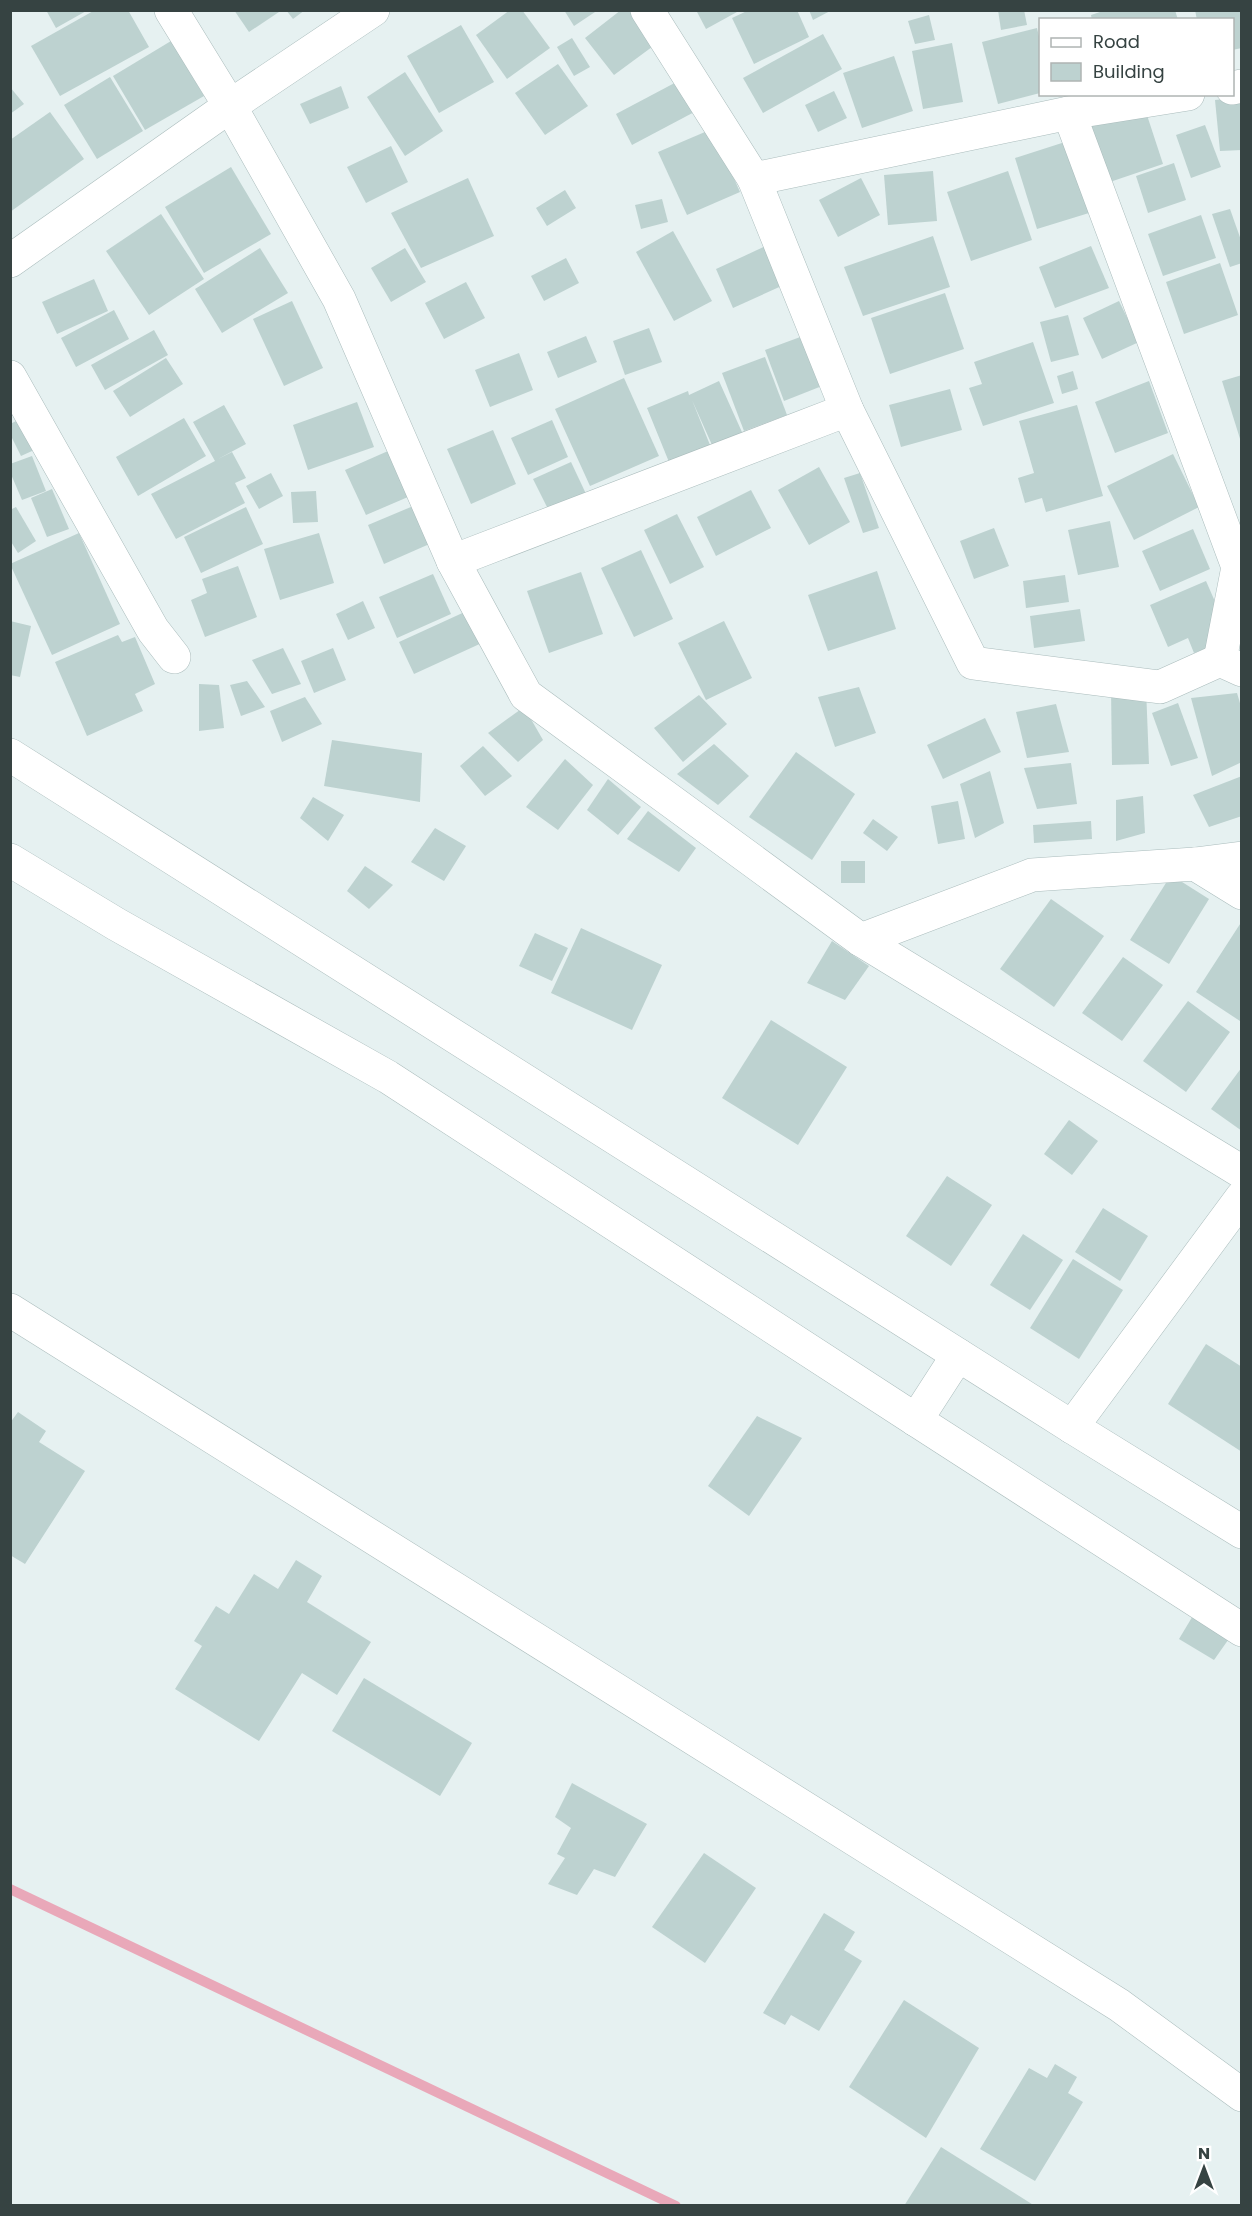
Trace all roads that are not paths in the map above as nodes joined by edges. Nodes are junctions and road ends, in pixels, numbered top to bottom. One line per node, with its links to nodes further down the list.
1 (171, 10): 5 (street)
2 (373, 10): 5 (street)
3 (647, 10): 7 (street)
4 (1175, 96): 6 (street)
5 (230, 106): 8 (street); 11 (street)
6 (1069, 113): 7 (street); 13 (street)
7 (754, 179): 10 (street)
8 (10, 261)
9 (10, 377): 12 (street)
10 (847, 410): 11 (street); 13 (street)
11 (453, 561): 19 (street)
12 (174, 657)
13 (1231, 665)
14 (10, 754): 23 (street)
15 (1242, 858): 17 (street)
16 (10, 860): 24 (street)
17 (1195, 864): 18 (street); 19 (street)
18 (1242, 893)
19 (861, 940): 20 (street)
20 (1242, 1172)
21 (1242, 1197): 25 (street)
22 (10, 1310): 28 (street)
23 (958, 1355): 24 (street); 25 (street)
24 (916, 1420): 27 (street)
25 (1072, 1427): 26 (street)
26 (1242, 1532)
27 (1242, 1630)
28 (1242, 2095)

